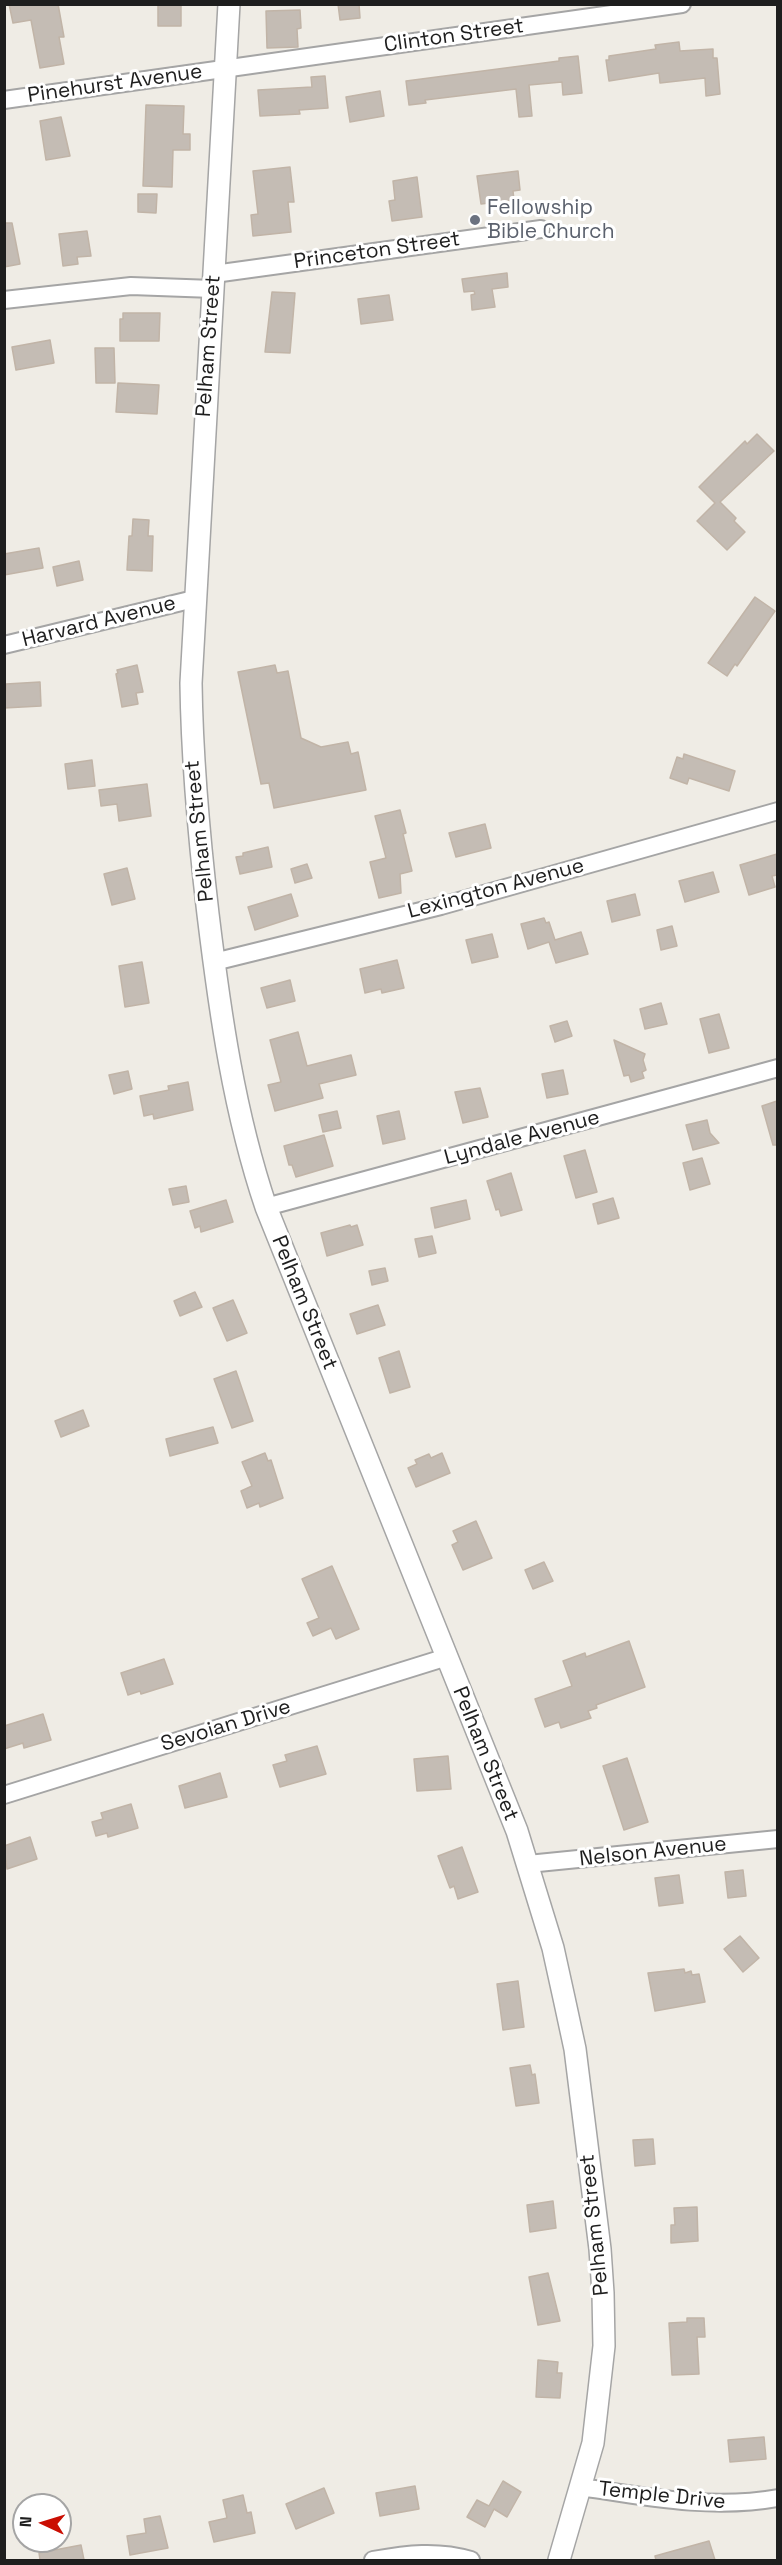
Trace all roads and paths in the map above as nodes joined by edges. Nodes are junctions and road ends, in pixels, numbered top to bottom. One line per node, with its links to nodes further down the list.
1 (229, 4): 3 (street, Pelham Street)
2 (682, 4): 3 (street, Clinton Street)
3 (226, 69): 4 (street, Pinehurst Avenue); 6 (street, Pelham Street)
4 (4, 100)
5 (541, 229): 6 (street, Princeton Street)
6 (213, 282): 7 (street, Princeton Street); 8 (street, Pelham Street)
7 (4, 300)
8 (194, 599): 9 (street, Harvard Avenue); 11 (street, Pelham Street)
9 (4, 645)
10 (777, 811): 11 (street, Lexington Avenue)
11 (214, 962): 13 (street, Pelham Street)
12 (777, 1068): 13 (street, Lyndale Avenue)
13 (266, 1207): 14 (street, Pelham Street)
14 (447, 1657): 15 (street, Sevoian Drive); 17 (street, Pelham Street)
15 (4, 1795)
16 (777, 1839): 17 (street, Nelson Avenue)
17 (528, 1864): 18 (street, Pelham Street)
18 (581, 2487): 19 (street, Temple Drive); 22 (street, Pelham Street)
19 (777, 2498)
20 (373, 2560): 21 (street)
21 (471, 2560)
22 (559, 2560)

